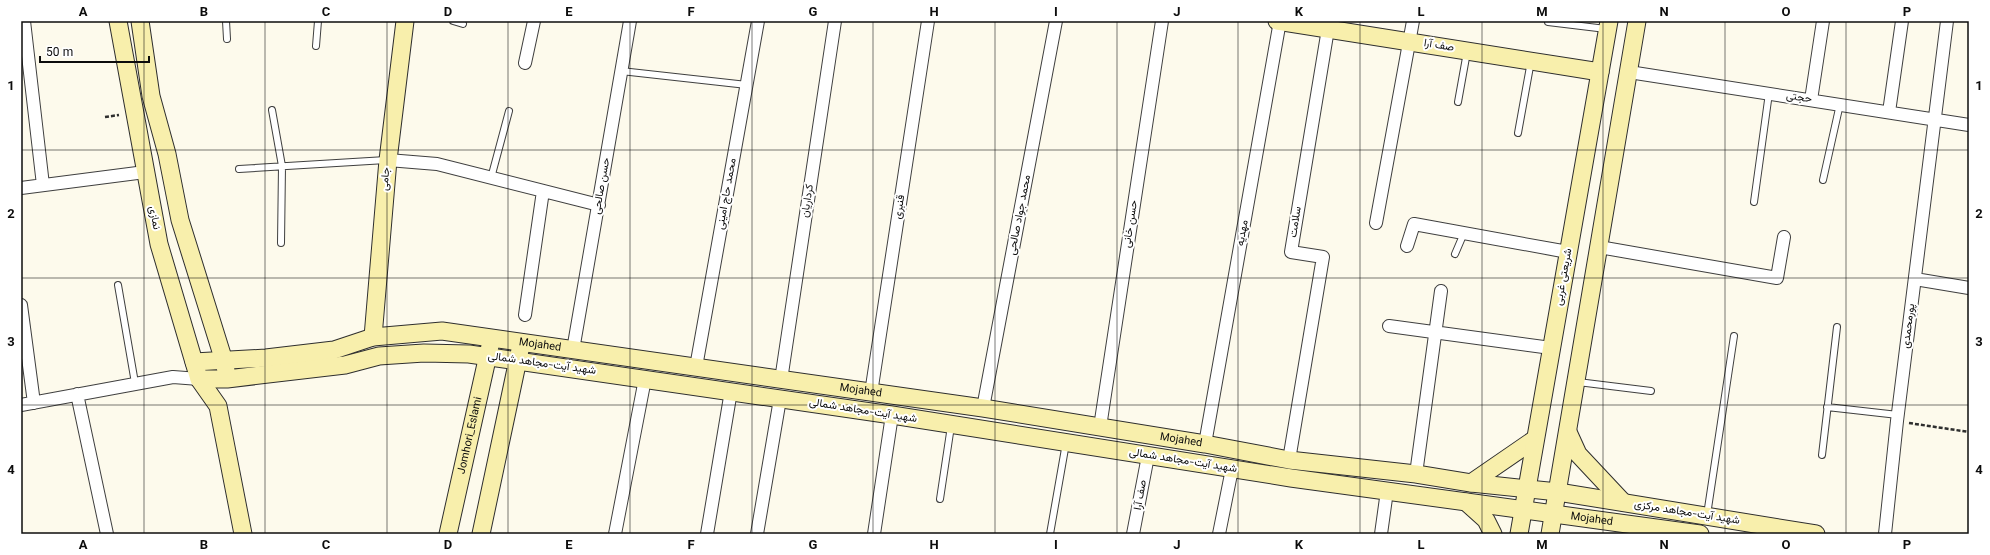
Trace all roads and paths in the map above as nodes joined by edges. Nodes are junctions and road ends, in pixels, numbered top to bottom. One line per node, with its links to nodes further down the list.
1 (24, 21): 51 (street)
2 (118, 21): 48 (main road, نمازی)
3 (140, 21): 81 (main road, نمازی)
4 (226, 21): 25 (lane)
5 (318, 21): 27 (lane)
6 (405, 21): 45 (main road, جامی)
7 (453, 21): 22 (lane)
8 (534, 21): 30 (street)
9 (630, 21): 31 (street, حسن صالحی)
10 (758, 21): 34 (street, محمد حاج امینی)
11 (835, 21): 88 (street, کرداریان)
12 (928, 21): 93 (street, قنبری)
13 (1056, 21): 100 (street, محمد جواد صالحی)
14 (1162, 21): 104 (street, حسن خانی)
15 (1279, 21): 24 (main road, صف آرا); 109 (street, مهدیه)
16 (1413, 21): 26 (street)
17 (1637, 21): 33 (main road)
18 (1823, 21): 36 (street)
19 (1902, 21): 41 (street)
20 (1947, 21): 42 (street, پورمحمدی)
21 (1548, 22): 23 (lane)
22 (463, 24)
23 (1609, 25): 32 (main road, شریعتی غربی)
24 (1328, 29): 26 (main road, صف آرا); 112 (street, سلامت)
25 (227, 39)
26 (1409, 41): 28 (main road, صف آرا); 56 (street)
27 (316, 46)
28 (1467, 51): 29 (main road, صف آرا); 37 (lane)
29 (1531, 60): 32 (main road, صف آرا); 44 (lane)
30 (525, 63)
31 (621, 71): 34 (lane); 55 (street, حسن صالحی)
32 (1600, 72): 62 (main road, شریعتی غربی)
33 (1629, 72): 35 (street, حجتی); 61 (main road)
34 (747, 85): 83 (street, محمد حاج امینی)
35 (1769, 93): 36 (street, حجتی); 54 (lane)
36 (1811, 100): 38 (street, حجتی)
37 (1458, 102)
38 (1840, 104): 41 (street, حجتی); 50 (lane)
39 (272, 110): 46 (lane)
40 (509, 111): 49 (lane)
41 (1888, 112): 42 (street, حجتی)
42 (1934, 119): 43 (street, حجتی); 64 (street, پورمحمدی)
43 (1969, 125)
44 (1518, 133)
45 (388, 160): 46 (lane); 49 (street); 74 (main road, جامی)
46 (282, 166): 47 (lane); 59 (lane)
47 (239, 169)
48 (145, 172): 51 (street); 82 (main road, نمازی)
49 (491, 178): 53 (street)
50 (1823, 180)
51 (43, 185): 52 (street)
52 (21, 188)
53 (543, 191): 55 (street); 69 (street)
54 (1754, 202)
55 (599, 205): 78 (street, حسن صالحی)
56 (1376, 223)
57 (1464, 233): 60 (street); 62 (street); 63 (lane)
58 (1784, 237): 61 (street)
59 (281, 243)
60 (1407, 246)
61 (1599, 247): 89 (main road)
62 (1568, 252): 77 (main road, شریعتی غربی)
63 (1455, 254)
64 (1915, 278): 66 (street); 102 (street, پورمحمدی)
65 (118, 286): 90 (lane)
66 (1969, 288)
67 (1441, 291): 72 (street)
68 (21, 305): 96 (street)
69 (525, 315)
70 (1389, 326): 72 (street)
71 (1837, 326): 99 (lane)
72 (1436, 332): 77 (street); 114 (street)
73 (1734, 336): 126 (lane)
74 (373, 337): 75 (main road, Mojahed); 81 (main road, Mojahed)
75 (491, 338): 76 (main road, Mojahed); 79 (main road, Jomhori_Eslami)
76 (521, 342): 78 (main road, Mojahed); 80 (main road)
77 (1551, 348): 107 (main road, شریعتی غربی)
78 (573, 350): 83 (main road, Mojahed)
79 (488, 356): 80 (main road, شهید آیت-مجاهد شمالی); 86 (main road, شهید آیت-مجاهد شمالی); 129 (main road, Jomhori_Eslami)
80 (519, 360): 87 (main road, شهید آیت-مجاهد شمالی); 130 (main road)
81 (224, 361): 82 (main road, Mojahed); 86 (main road, نمازی)
82 (194, 362): 84 (street); 85 (main road, نمازی)
83 (696, 367): 88 (main road, Mojahed)
84 (173, 377): 85 (street); 90 (street)
85 (200, 379): 86 (main road, شهید آیت-مجاهد شمالی); 98 (main road, نمازی)
86 (227, 379): 98 (main road, نمازی)
87 (645, 379): 91 (main road, شهید آیت-مجاهد شمالی); 131 (street)
88 (781, 380): 93 (main road, Mojahed)
89 (1576, 381): 92 (lane); 105 (main road)
90 (135, 383): 94 (street)
91 (731, 391): 95 (main road, شهید آیت-مجاهد شمالی); 132 (street)
92 (1651, 391)
93 (871, 393): 100 (main road, Mojahed)
94 (77, 394): 96 (street); 127 (street)
95 (780, 399): 101 (main road, شهید آیت-مجاهد شمالی); 133 (street)
96 (34, 403): 97 (street)
97 (21, 405)
98 (218, 406): 128 (main road, نمازی)
99 (1827, 406): 102 (lane); 110 (lane)
100 (984, 408): 104 (main road, Mojahed)
101 (892, 415): 103 (main road, شهید آیت-مجاهد شمالی); 134 (street)
102 (1897, 418): 106 (path); 144 (street, پورمحمدی)
103 (951, 425): 108 (main road, شهید آیت-مجاهد شمالی); 121 (lane)
104 (1100, 427): 109 (main road, Mojahed)
105 (1568, 432): 119 (main road); 123 (main road)
106 (1969, 432)
107 (1535, 439): 116 (main road); 117 (main road, شریعتی غربی)
108 (1066, 443): 111 (main road, شهید آیت-مجاهد شمالی); 135 (lane)
109 (1205, 444): 112 (main road, Mojahed)
110 (1822, 455)
111 (1148, 456): 113 (main road, شهید آیت-مجاهد شمالی); 136 (street, صف آرا)
112 (1289, 460): 114 (main road, Mojahed)
113 (1232, 469): 118 (main road, شهید آیت-مجاهد شمالی); 137 (street)
114 (1416, 474): 115 (main road, Mojahed)
115 (1444, 479): 116 (main road, Mojahed); 120 (main road)
116 (1472, 483): 117 (main road, Mojahed)
117 (1527, 489): 119 (main road, شهید آیت-مجاهد مرکزی); 124 (main road, شریعتی غربی)
118 (1387, 491): 120 (main road, شهید آیت-مجاهد شمالی); 138 (street)
119 (1558, 492): 123 (main road, شهید آیت-مجاهد مرکزی); 125 (main road)
120 (1442, 498): 122 (main road, شهید آیت-مجاهد شمالی)
121 (940, 499)
122 (1466, 502): 124 (main road, شهید آیت-مجاهد شمالی); 139 (main road)
123 (1623, 502): 126 (main road, شهید آیت-مجاهد مرکزی)
124 (1524, 511): 125 (main road, Mojahed); 140 (main road, شریعتی غربی)
125 (1554, 514): 141 (main road); 142 (main road, Mojahed)
126 (1707, 516): 143 (main road, شهید آیت-مجاهد مرکزی)
127 (107, 534)
128 (242, 534)
129 (448, 534)
130 (481, 534)
131 (615, 534)
132 (707, 534)
133 (757, 534)
134 (874, 534)
135 (1050, 534)
136 (1133, 534)
137 (1219, 534)
138 (1381, 534)
139 (1494, 534)
140 (1519, 534)
141 (1550, 534)
142 (1700, 534)
143 (1816, 534)
144 (1885, 534)

